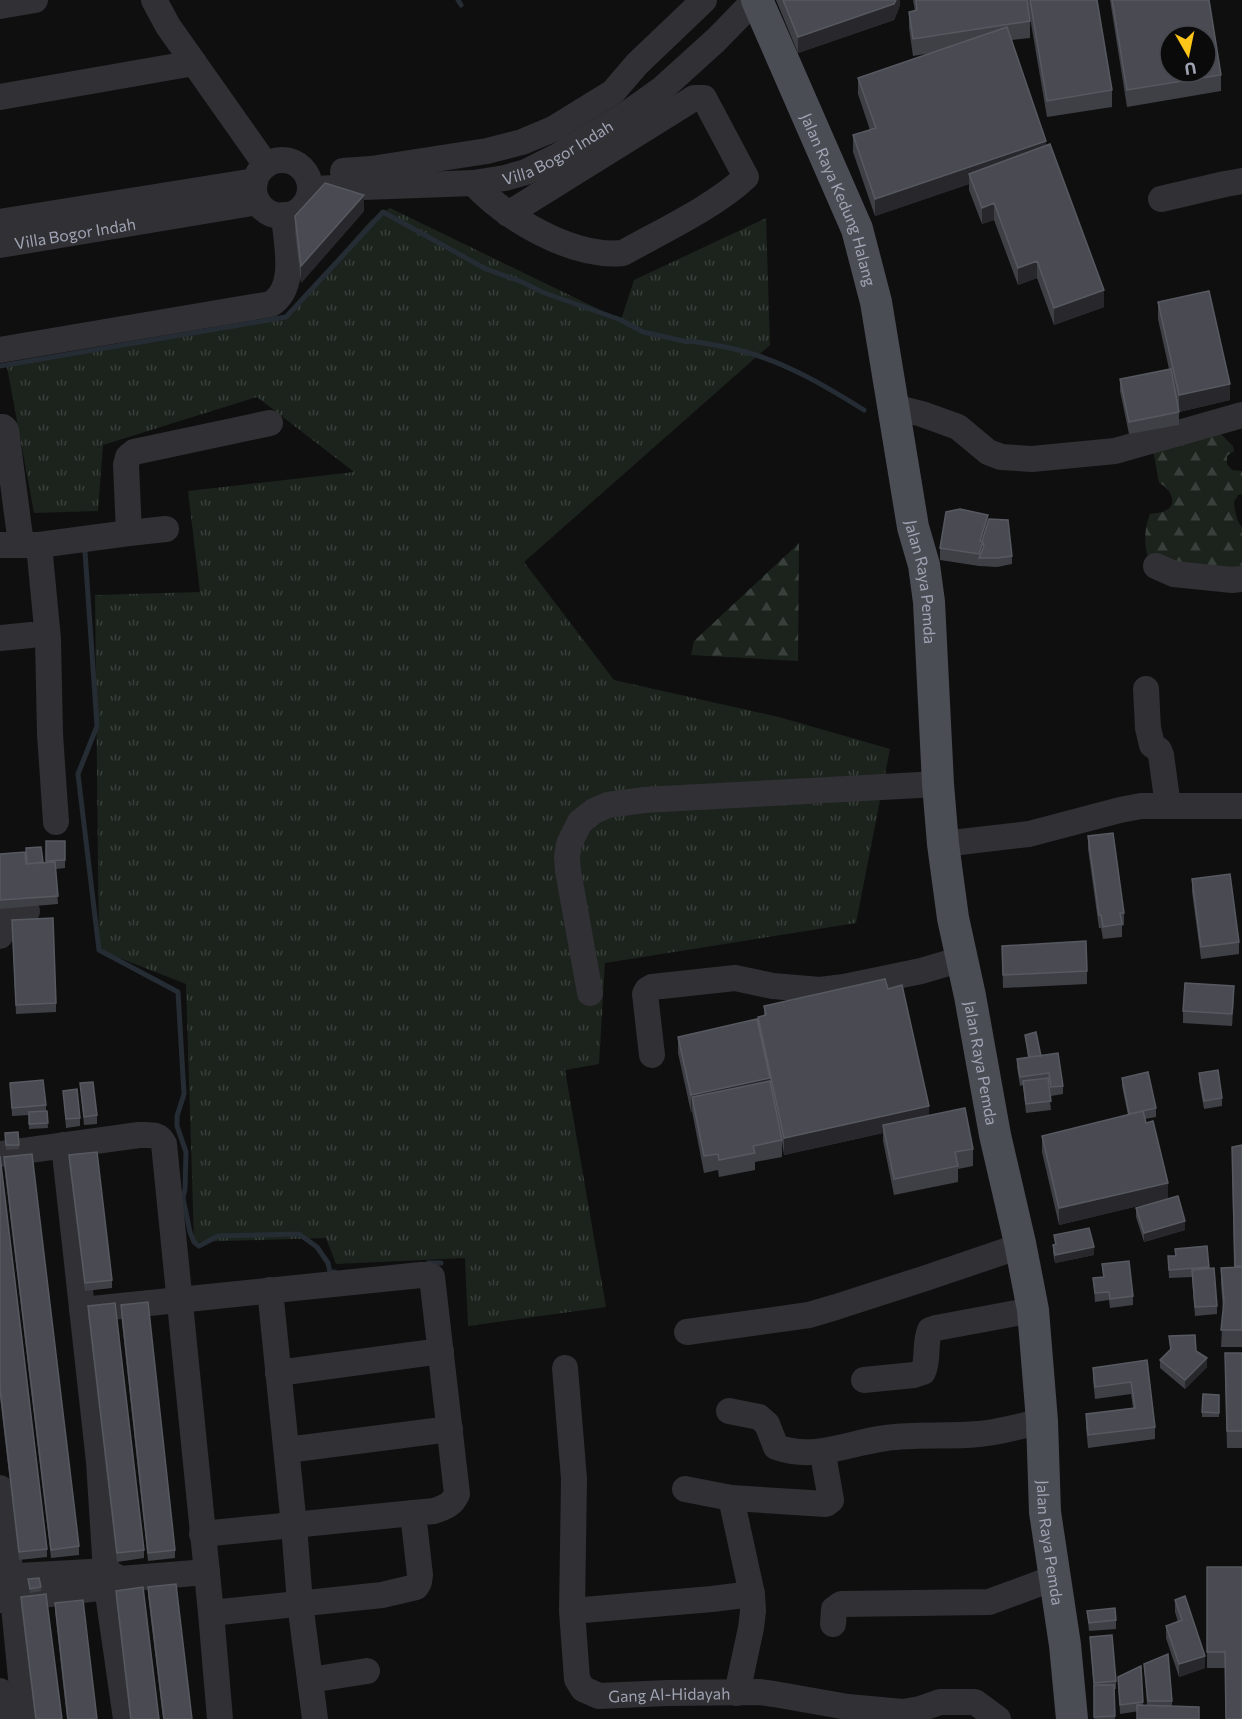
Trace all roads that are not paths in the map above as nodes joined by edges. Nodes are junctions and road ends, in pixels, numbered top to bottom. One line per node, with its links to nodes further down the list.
1 (35, 0): 4 (street)
2 (154, 0): 7 (street)
3 (756, 0): 6 (street, Villa Bogor Indah); 23 (main road, Jalan Raya Kedung Halang)
4 (0, 6)
5 (698, 6): 6 (street); 8 (street, Villa Bogor Indah)
6 (716, 40): 9 (street, Villa Bogor Indah)
7 (194, 63): 10 (street); 15 (street)
8 (637, 63): 9 (street); 12 (street, Villa Bogor Indah)
9 (663, 88): 11 (street); 16 (street, Villa Bogor Indah)
10 (0, 98)
11 (682, 105): 18 (street); 18 (street)
12 (372, 178): 13 (street, Villa Bogor Indah); 16 (street, Villa Bogor Indah)
13 (308, 181): 15 (street, Villa Bogor Indah); 19 (street)
14 (1242, 182): 17 (street)
15 (260, 183): 19 (street); 20 (street, Villa Bogor Indah); 21 (street, Villa Bogor Indah)
16 (473, 183): 18 (street)
17 (1161, 199)
18 (508, 214)
19 (284, 215): 22 (street)
20 (0, 222)
21 (0, 244)
22 (0, 350)
23 (894, 407): 24 (street); 35 (main road, Jalan Raya Pemda)
24 (1242, 415)
25 (270, 423): 28 (street)
26 (0, 427): 29 (street)
27 (166, 530): 28 (street)
28 (129, 533): 29 (street)
29 (20, 545): 38 (street)
30 (1156, 566): 31 (street)
31 (1242, 579)
32 (31, 635): 33 (street)
33 (0, 638)
34 (1146, 689): 36 (street)
35 (938, 784): 39 (main road, Jalan Raya Pemda); 43 (street)
36 (1167, 806): 37 (street); 39 (street)
37 (1242, 806)
38 (56, 822)
39 (943, 844): 42 (main road, Jalan Raya Pemda)
40 (10, 911): 41 (street)
41 (0, 936)
42 (962, 959): 44 (street); 47 (main road, Jalan Raya Pemda)
43 (591, 993)
44 (652, 1055)
45 (64, 1145): 46 (street); 49 (street); 50 (street)
46 (0, 1154)
47 (1020, 1246): 51 (main road, Jalan Raya Pemda); 52 (street)
48 (270, 1290): 49 (street); 53 (street); 55 (street)
49 (180, 1300): 50 (street); 67 (street)
50 (82, 1310): 70 (street)
51 (1033, 1310): 56 (street); 58 (main road, Jalan Raya Pemda)
52 (687, 1332)
53 (441, 1352): 55 (street); 59 (street)
54 (565, 1368): 74 (street, Gang Al-Hidayah)
55 (278, 1373): 60 (street)
56 (864, 1380)
57 (729, 1411): 61 (street)
58 (1042, 1421): 61 (street); 69 (main road, Jalan Raya Pemda)
59 (450, 1429): 60 (street); 65 (street)
60 (287, 1449): 66 (street)
61 (824, 1452): 64 (street)
62 (0, 1488): 71 (street)
63 (685, 1488): 64 (street)
64 (731, 1498): 72 (street)
65 (413, 1513): 66 (street); 73 (street)
66 (294, 1526): 67 (street); 73 (street)
67 (202, 1534): 68 (street)
68 (207, 1572): 70 (street); 75 (street)
69 (1054, 1578): 76 (street); 87 (main road, Jalan Raya Pemda)
70 (111, 1579): 71 (street); 83 (street)
71 (6, 1588): 82 (street)
72 (752, 1594): 74 (street); 80 (street)
73 (300, 1603): 75 (street); 78 (street)
74 (572, 1611): 80 (street, Gang Al-Hidayah)
75 (212, 1613): 84 (street)
76 (833, 1624)
77 (368, 1671): 78 (street)
78 (310, 1680): 85 (street)
79 (0, 1691): 81 (street)
80 (737, 1693): 86 (street, Gang Al-Hidayah)
81 (4, 1719)
82 (25, 1719)
83 (126, 1719)
84 (220, 1719)
85 (315, 1719)
86 (998, 1719)
87 (1072, 1719)

